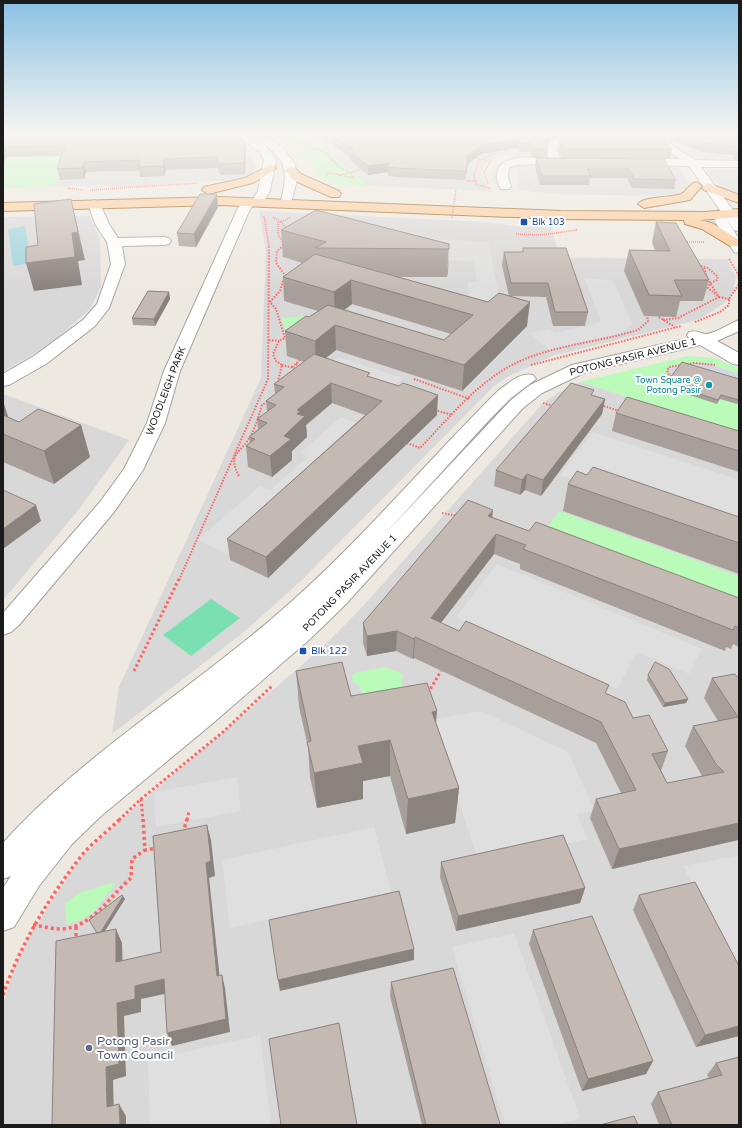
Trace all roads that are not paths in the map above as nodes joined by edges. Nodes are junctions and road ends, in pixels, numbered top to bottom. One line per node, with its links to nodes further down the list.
1 (231, 185): 7 (main road)
2 (266, 185): 8 (street, WOODLEIGH PARK)
3 (289, 185): 11 (street)
4 (314, 185): 9 (main road)
5 (696, 186): 15 (main road); 18 (street)
6 (708, 186): 12 (main road); 18 (street)
7 (205, 191): 8 (main road); 10 (main road); 13 (main road); 14 (main road)
8 (264, 191): 11 (main road); 13 (street, WOODLEIGH PARK)
9 (335, 194): 11 (main road); 15 (main road)
10 (3, 196)
11 (288, 198): 13 (main road); 19 (main road)
12 (739, 199)
13 (253, 202): 28 (street, WOODLEIGH PARK)
14 (94, 204): 17 (main road); 21 (street)
15 (644, 204): 18 (main road)
16 (739, 205): 18 (main road)
17 (3, 207)
18 (728, 214): 19 (main road); 22 (street)
19 (663, 216): 22 (main road)
20 (164, 241): 21 (street)
21 (114, 242): 27 (street)
22 (737, 246)
23 (735, 311): 24 (street, POTONG PASIR AVENUE 1)
24 (697, 332): 25 (street); 26 (street); 29 (street, POTONG PASIR AVENUE 1); 30 (street, POTONG PASIR AVENUE 1)
25 (739, 350)
26 (739, 360)
27 (3, 381)
28 (7, 622)
29 (3, 865)
30 (3, 916)

